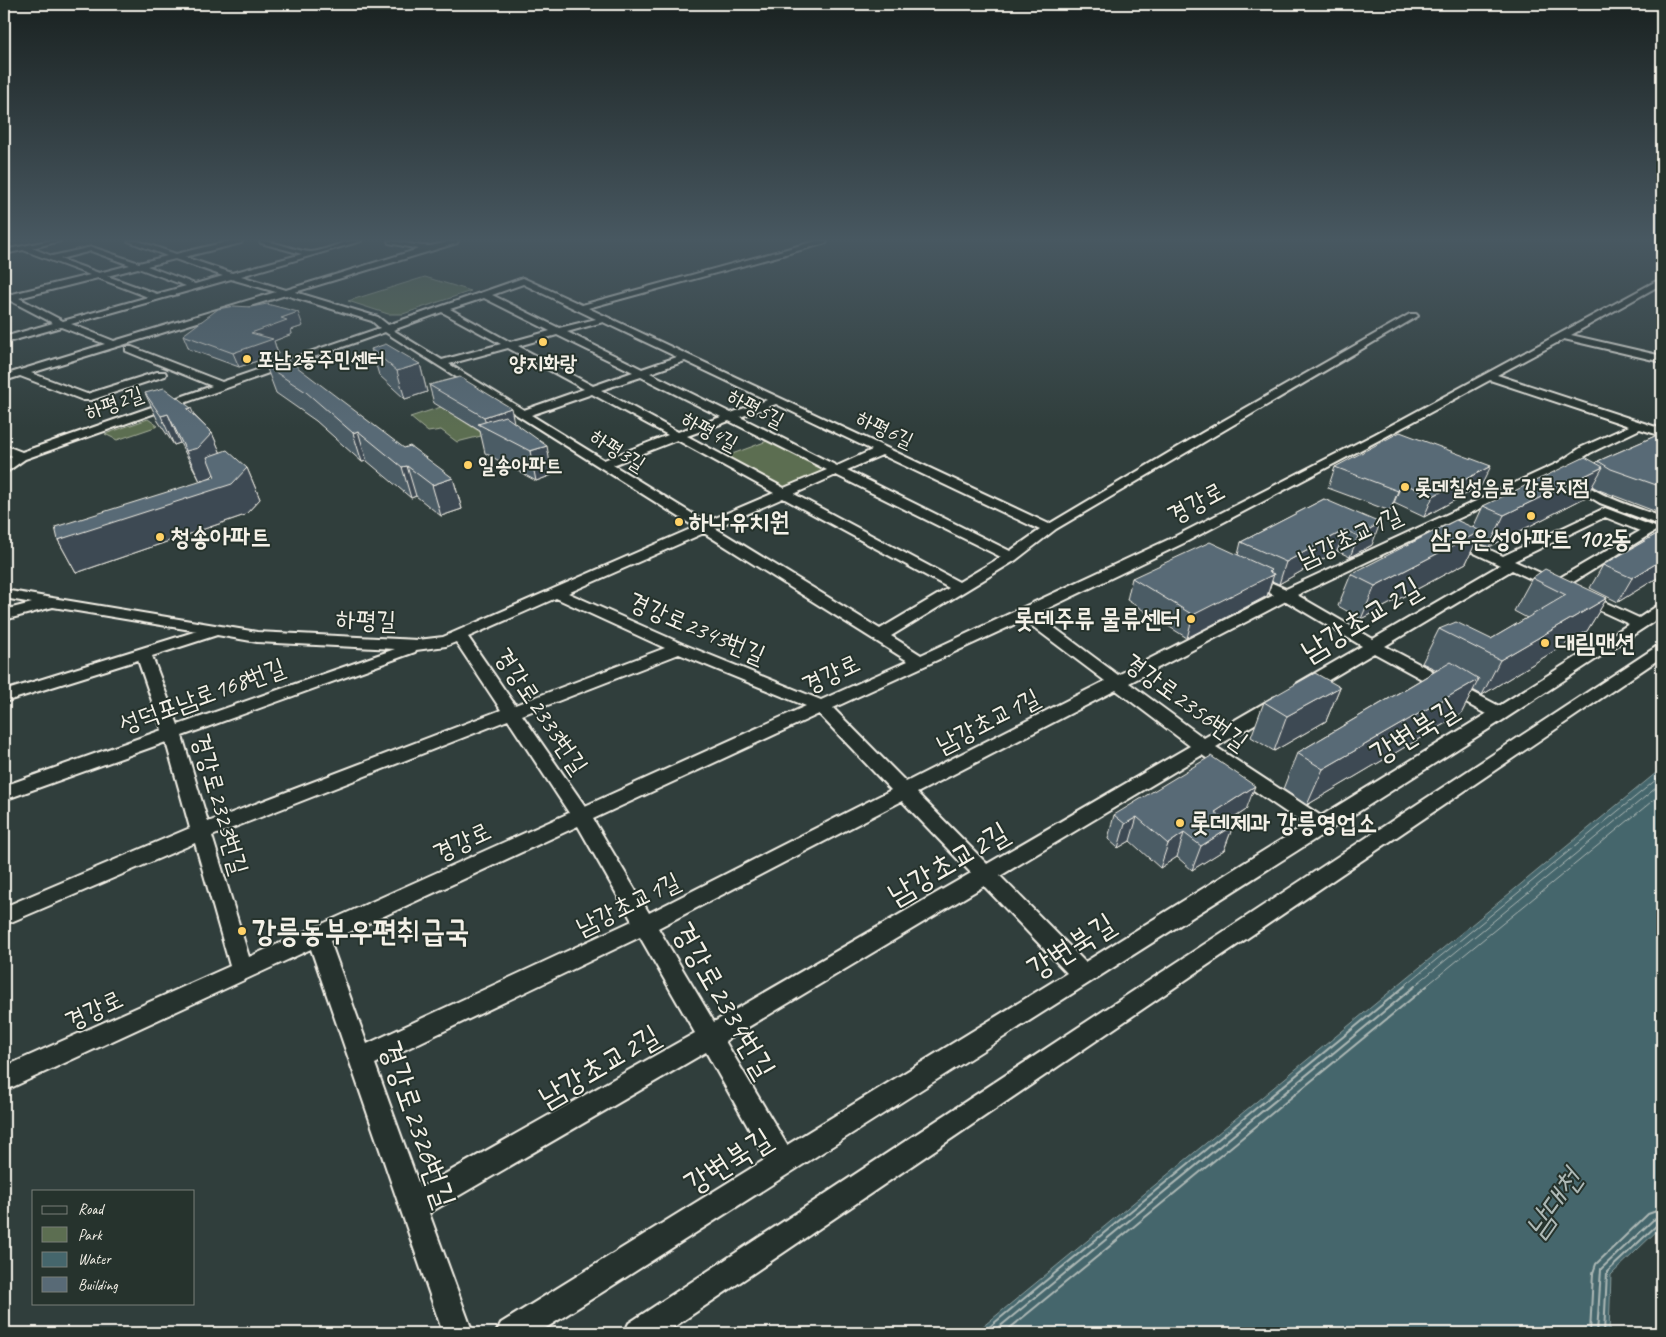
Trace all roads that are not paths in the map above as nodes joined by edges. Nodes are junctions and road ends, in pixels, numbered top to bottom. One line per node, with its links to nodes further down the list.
1 (21, 303): 14 (street)
2 (134, 303): 14 (street)
3 (250, 303): 22 (street)
4 (324, 303): 16 (street, 하평3길)
5 (459, 303): 11 (street, 하평2길)
6 (503, 303): 18 (street, 하평5길)
7 (569, 303): 13 (street, 하평6길)
8 (596, 303): 10 (street)
9 (1622, 303): 20 (street, 경강로)
10 (586, 306)
11 (442, 310): 16 (street, 하평2길); 23 (street, 하평4길)
12 (1413, 316): 51 (street)
13 (605, 319): 18 (street); 25 (street, 하평6길)
14 (62, 324): 19 (street); 22 (street)
15 (206, 326): 24 (street)
16 (385, 327): 27 (street, 하평3길); 34 (street, 하평2길)
17 (4, 328): 19 (street)
18 (560, 332): 23 (street); 29 (street, 하평5길)
19 (19, 336): 21 (street)
20 (1564, 336): 26 (street); 31 (street, 경강로)
21 (4, 340)
22 (115, 345): 28 (street)
23 (510, 345): 27 (street); 35 (street, 하평4길)
24 (129, 349): 33 (street); 34 (street)
25 (688, 357): 29 (street); 36 (street, 하평6길)
26 (1662, 359)
27 (442, 363): 37 (street, 하평3길)
28 (21, 373): 32 (street); 33 (street)
29 (643, 373): 35 (street); 38 (street, 하평5길)
30 (161, 374): 33 (street)
31 (1489, 376): 39 (street); 64 (street, 경강로)
32 (4, 378)
33 (33, 378)
34 (219, 385): 44 (street, 하평2길)
35 (593, 390): 37 (street); 41 (street, 하평4길)
36 (778, 400): 38 (street); 43 (street, 하평6길)
37 (523, 414): 45 (street, 하평3길)
38 (731, 417): 41 (street); 48 (street, 하평5길)
39 (1640, 426): 40 (street); 46 (street)
40 (1662, 433)
41 (677, 436): 45 (street); 49 (street, 하평4길)
42 (4, 448): 44 (street)
43 (883, 450): 48 (street, 하평길); 54 (street, 하평6길)
44 (21, 456): 47 (street, 하평2길)
45 (604, 464): 53 (street, 하평3길)
46 (1562, 466): 50 (street); 52 (street)
47 (4, 468)
48 (837, 470): 49 (street, 하평길); 54 (street, 하평5길)
49 (784, 494): 53 (street, 하평길); 58 (street, 하평4길)
50 (1662, 522)
51 (1055, 525)
52 (1429, 527): 55 (street, 남강초교1길); 61 (street, 남강초교1길)
53 (706, 528): 59 (street, 하평길); 69 (street, 하평3길)
54 (1011, 557): 58 (street, 하평6길)
55 (1507, 563): 57 (street, 남강초교1길); 57 (street, 남강초교2길); 71 (street, 남강초교2길)
56 (1232, 570): 61 (street)
57 (1557, 586): 66 (street, 남강초교1길)
58 (959, 588): 69 (street, 하평6길)
59 (556, 593): 68 (street, 하평길); 72 (street, 경강로2343번길)
60 (4, 594): 62 (street, 하평길)
61 (1286, 595): 71 (street); 76 (street, 남강초교1길)
62 (54, 602): 65 (street); 67 (street, 하평길)
63 (1662, 609): 66 (street, 강변북길)
64 (1025, 613): 75 (street, 경강로); 76 (street, 경강로2356번길)
65 (4, 616)
66 (1640, 624): 80 (street, 강변북길)
67 (217, 630): 70 (street, 하평길); 74 (street)
68 (459, 635): 70 (street, 하평길); 79 (street, 경강로2333번길)
69 (880, 636): 75 (street, 하평3길)
70 (418, 646): 81 (street, 성덕포남로168번길)
71 (1373, 646): 80 (street); 82 (street, 남강초교2길)
72 (679, 648): 78 (street, 경강로2343번길); 79 (street)
73 (1662, 650): 101 (street)
74 (143, 653): 77 (street); 81 (street, 경강로2323번길)
75 (920, 661): 78 (street, 경강로)
76 (1116, 683): 82 (street, 경강로2356번길); 83 (street, 남강초교1길)
77 (4, 697)
78 (820, 706): 83 (street); 85 (street, 경강로)
79 (511, 712): 85 (street, 경강로2333번길); 87 (street)
80 (1500, 714): 86 (street, 강변북길)
81 (172, 733): 84 (street, 성덕포남로168번길); 87 (street, 경강로2323번길)
82 (1203, 747): 86 (street, 경강로2356번길); 88 (street, 남강초교2길)
83 (905, 792): 88 (street); 90 (street, 남강초교1길)
84 (4, 793)
85 (582, 815): 90 (street, 경강로2334번길); 91 (street, 경강로)
86 (1321, 826): 93 (street, 강변북길)
87 (201, 832): 89 (street); 92 (street, 경강로2323번길)
88 (986, 876): 93 (street); 94 (street, 남강초교2길)
89 (4, 916)
90 (645, 925): 94 (street, 경강로2334번길); 95 (street, 남강초교1길)
91 (317, 936): 92 (street, 경강로); 95 (street, 경강로2326번길)
92 (242, 970): 96 (street, 경강로)
93 (1083, 975): 97 (street, 강변북길)
94 (710, 1038): 97 (street, 경강로2334번길); 98 (street, 남강초교2길)
95 (360, 1059): 98 (street, 경강로2326번길)
96 (4, 1079)
97 (783, 1163): 100 (street, 강변북길)
98 (413, 1207): 99 (street, 경강로2326번길)
99 (458, 1333)
100 (511, 1333)
101 (639, 1333)

